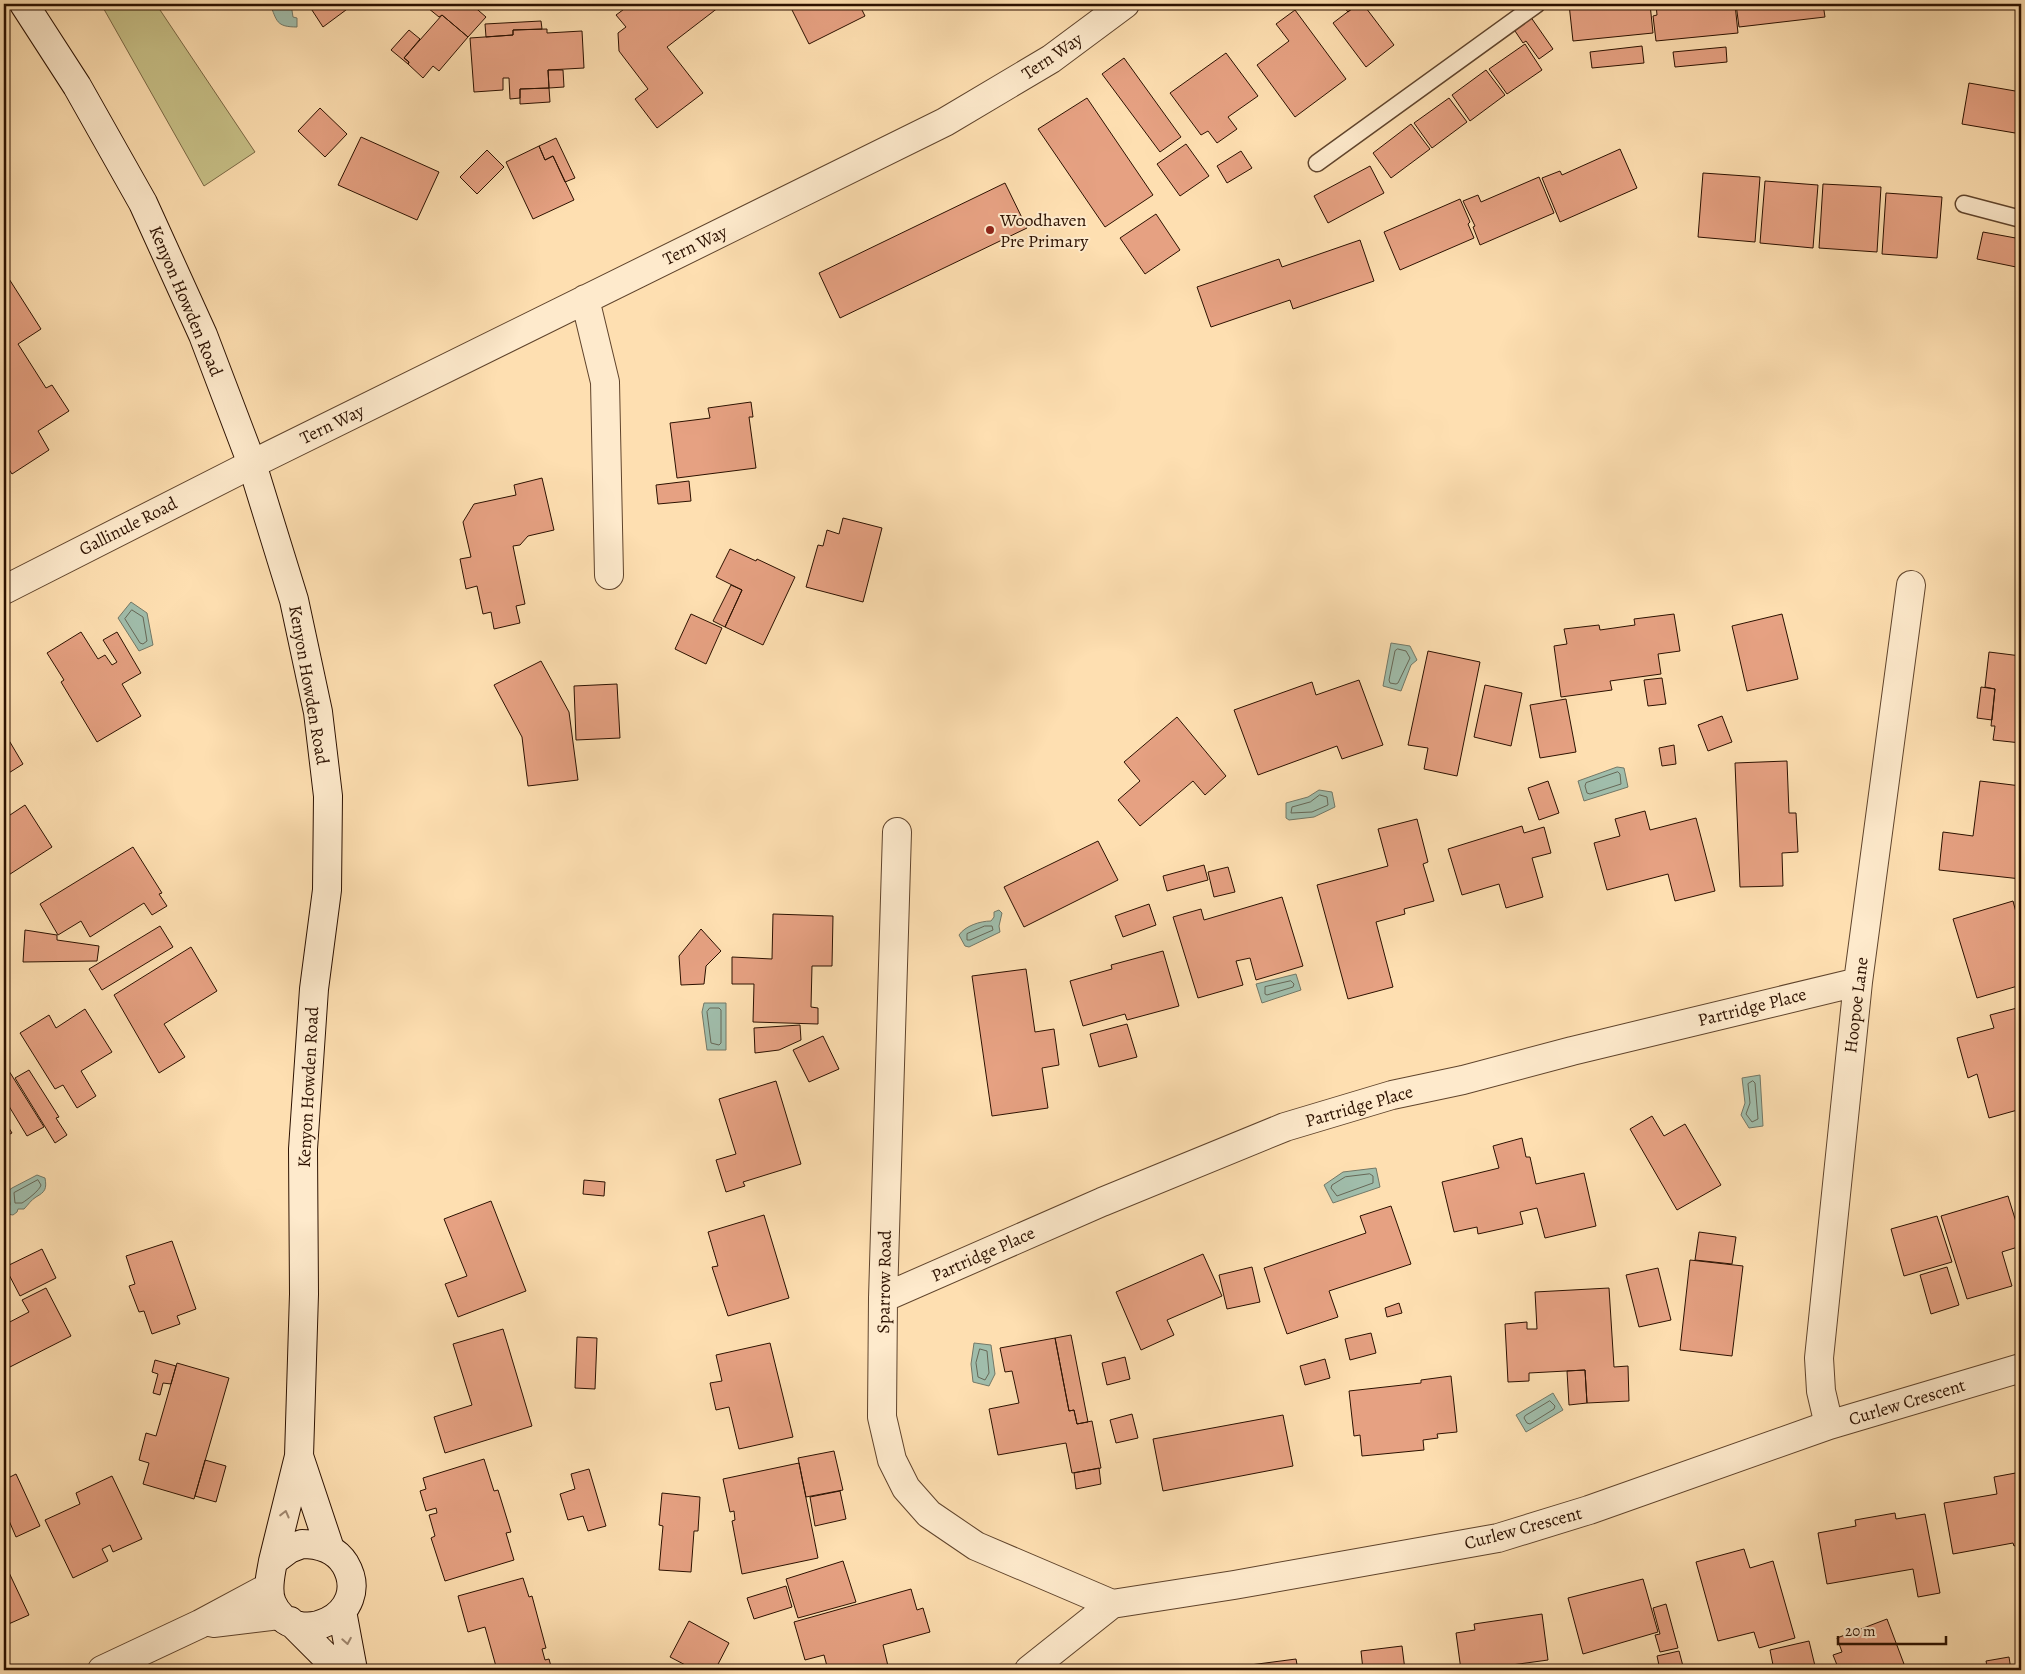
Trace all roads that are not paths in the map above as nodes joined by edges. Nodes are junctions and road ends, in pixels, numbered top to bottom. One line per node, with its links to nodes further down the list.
1 (24, 4): 8 (street, Kenyon Howden Road)
2 (1125, 4): 7 (street, Tern Way)
3 (1536, 4): 4 (lane)
4 (1317, 163)
5 (1964, 204): 6 (lane)
6 (2021, 219)
7 (585, 299): 8 (street, Tern Way); 9 (street)
8 (252, 464): 11 (street, Gallinule Road); 17 (street, Kenyon Howden Road)
9 (609, 575)
10 (1911, 585): 13 (street, Hoopoe Lane)
11 (4, 590)
12 (897, 832): 14 (street, Sparrow Road)
13 (1858, 982): 14 (street, Partridge Place); 16 (street, Hoopoe Lane)
14 (884, 1298): 20 (street, Sparrow Road)
15 (2021, 1368): 16 (street, Curlew Crescent)
16 (1829, 1426): 20 (street, Curlew Crescent)
17 (299, 1456): 18 (street, Kenyon Howden Road); 19 (street, Kenyon Howden Road, one-way to 17)
18 (330, 1549): 19 (street); 21 (street)
19 (271, 1574): 22 (street); 23 (street)
20 (1112, 1604): 27 (street)
21 (342, 1612): 22 (street); 26 (street, one-way to 26)
22 (284, 1618): 23 (street); 25 (street)
23 (200, 1624): 24 (street)
24 (102, 1670)
25 (339, 1670)
26 (353, 1670)
27 (1029, 1670)

